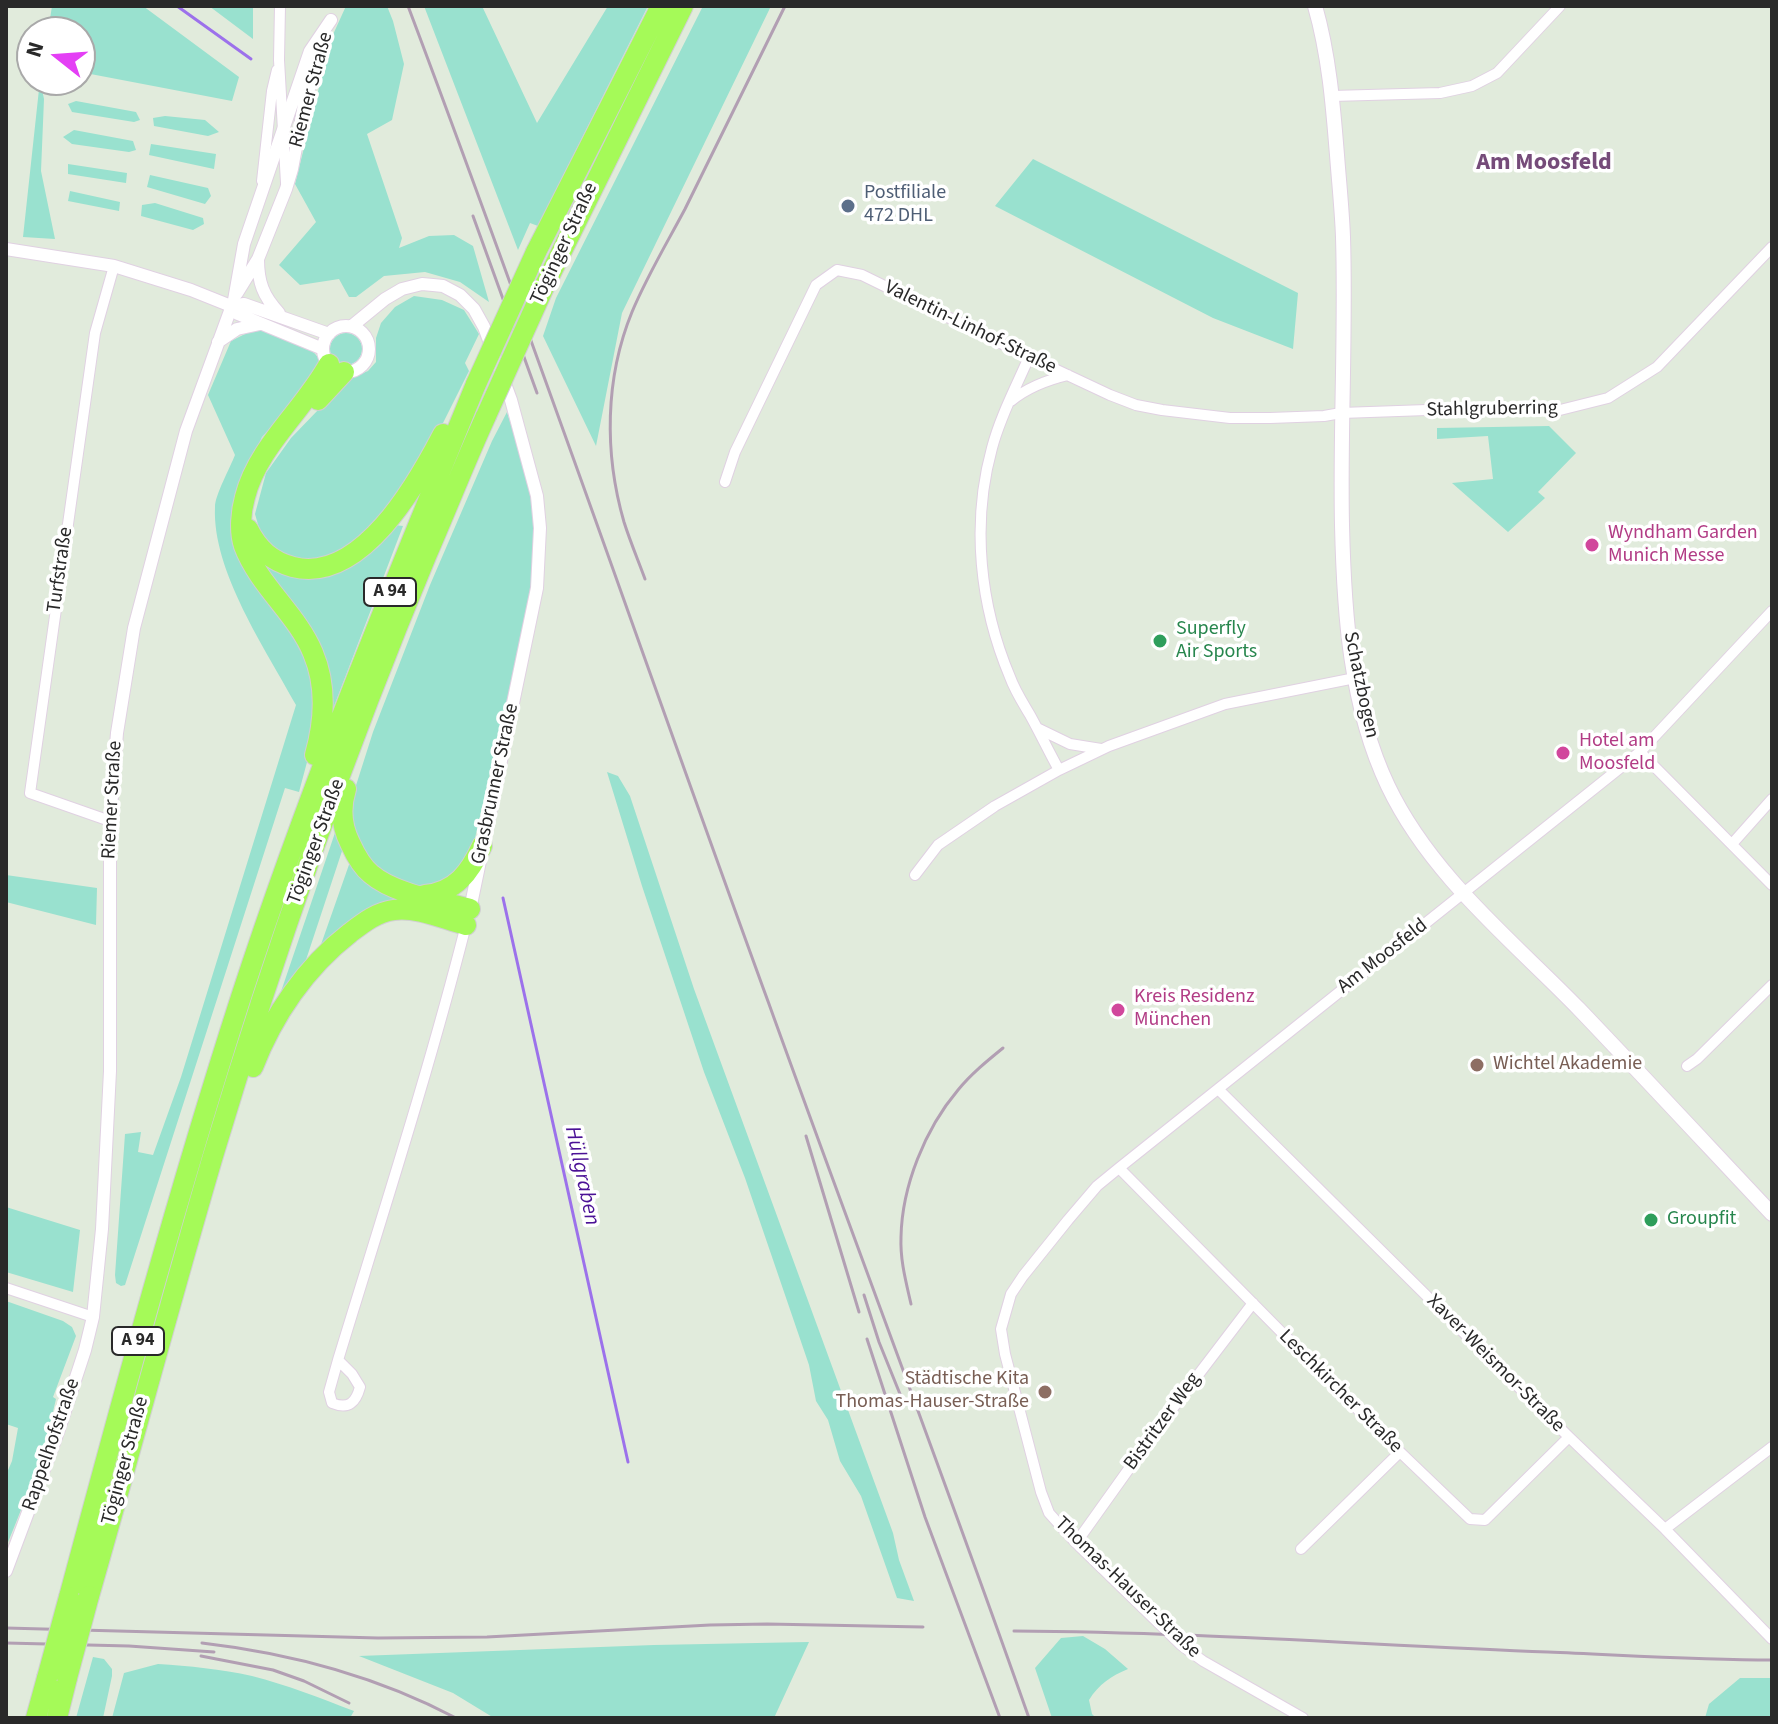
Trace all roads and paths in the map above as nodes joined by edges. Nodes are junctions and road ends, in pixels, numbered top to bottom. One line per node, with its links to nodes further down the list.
1 (280, 6): 6 (street)
2 (661, 6): 26 (highway, Töginger Straße / A 94, bridge)
3 (683, 6): 33 (highway, Töginger Straße / A 94, bridge)
4 (1315, 6): 7 (main road, Schatzbogen)
5 (1560, 6): 7 (street)
6 (279, 60): 8 (street); 10 (street)
7 (1332, 96): 28 (main road, Schatzbogen)
8 (283, 135): 9 (street); 9 (street, Riemer Straße); 10 (street, Riemer Straße)
9 (286, 189): 13 (street, Riemer Straße)
10 (262, 193): 15 (street, Riemer Straße)
11 (1772, 247): 28 (street, Stahlgruberring)
12 (6, 249): 14 (street)
13 (258, 259): 15 (street, Riemer Straße); 17 (street)
14 (114, 266): 15 (street); 40 (street, Turfstraße)
15 (232, 303): 17 (street); 18 (street); 22 (street, Riemer Straße)
16 (379, 304): 19 (street, Grasbrunner Straße); 21 (street); 42 (street, Grasbrunner Straße)
17 (282, 317): 20 (street)
18 (260, 324): 22 (street); 24 (street)
19 (352, 326): 20 (street); 21 (street)
20 (329, 334): 24 (street)
21 (365, 335): 24 (street)
22 (218, 342): 40 (street, Riemer Straße)
23 (1029, 357): 25 (street, Valentin-Linhof-Straße); 27 (street); 29 (street, Valentin-Linhof-Straße)
24 (332, 362): 30 (highway)
25 (1068, 375): 27 (street); 28 (street, Valentin-Linhof-Straße)
26 (476, 384): 30 (highway); 39 (highway, Töginger Straße / A 94)
27 (1010, 402): 34 (street)
28 (1341, 413): 32 (main road, Schatzbogen)
29 (725, 482)
30 (242, 514): 39 (highway)
31 (1772, 611): 36 (street, Am Moosfeld)
32 (1355, 678): 35 (street); 45 (main road, Schatzbogen)
33 (360, 721): 46 (highway); 51 (highway, Töginger Straße / A 94)
34 (1036, 727): 35 (street); 37 (street)
35 (1103, 749): 37 (street)
36 (1640, 752): 41 (street); 45 (street, Am Moosfeld)
37 (1059, 770): 43 (street)
38 (1772, 799): 41 (street)
39 (309, 803): 66 (highway, Töginger Straße / A 94)
40 (110, 821): 57 (street, Riemer Straße)
41 (1732, 844): 44 (street)
42 (482, 846): 46 (highway); 47 (street, Grasbrunner Straße)
43 (915, 875)
44 (1772, 885)
45 (1464, 894): 50 (street, Am Moosfeld); 53 (main road, Schatzbogen)
46 (420, 895): 47 (highway)
47 (468, 917): 51 (highway); 58 (street, Grasbrunner Straße)
48 (1772, 985): 49 (street)
49 (1687, 1066)
50 (1218, 1089): 52 (street, Am Moosfeld); 59 (street, Xaver-Weismor-Straße)
51 (214, 1155): 66 (highway, Töginger Straße / A 94)
52 (1119, 1168): 55 (street, Leschkircher Straße); 56 (street, Am Moosfeld)
53 (1772, 1214)
54 (6, 1288): 57 (street)
55 (1253, 1303): 61 (street, Leschkircher Straße); 63 (street, Bistritzer Weg)
56 (1005, 1311): 63 (street, Thomas-Hauser-Straße)
57 (93, 1317): 65 (street, Rappelhofstraße)
58 (338, 1360)
59 (1569, 1437): 61 (street, Leschkircher Straße); 62 (street, Xaver-Weismor-Straße)
60 (1772, 1447): 62 (street)
61 (1400, 1452): 64 (street)
62 (1665, 1529): 67 (street, Xaver-Weismor-Straße)
63 (1076, 1543): 71 (street, Thomas-Hauser-Straße)
64 (1301, 1549)
65 (6, 1571)
66 (79, 1597): 68 (highway, Töginger Straße / A 94, bridge)
67 (1772, 1639)
68 (57, 1678): 69 (highway, Töginger Straße / A 94); 70 (highway, Töginger Straße / A 94)
69 (36, 1718)
70 (57, 1718)
71 (1303, 1718)

